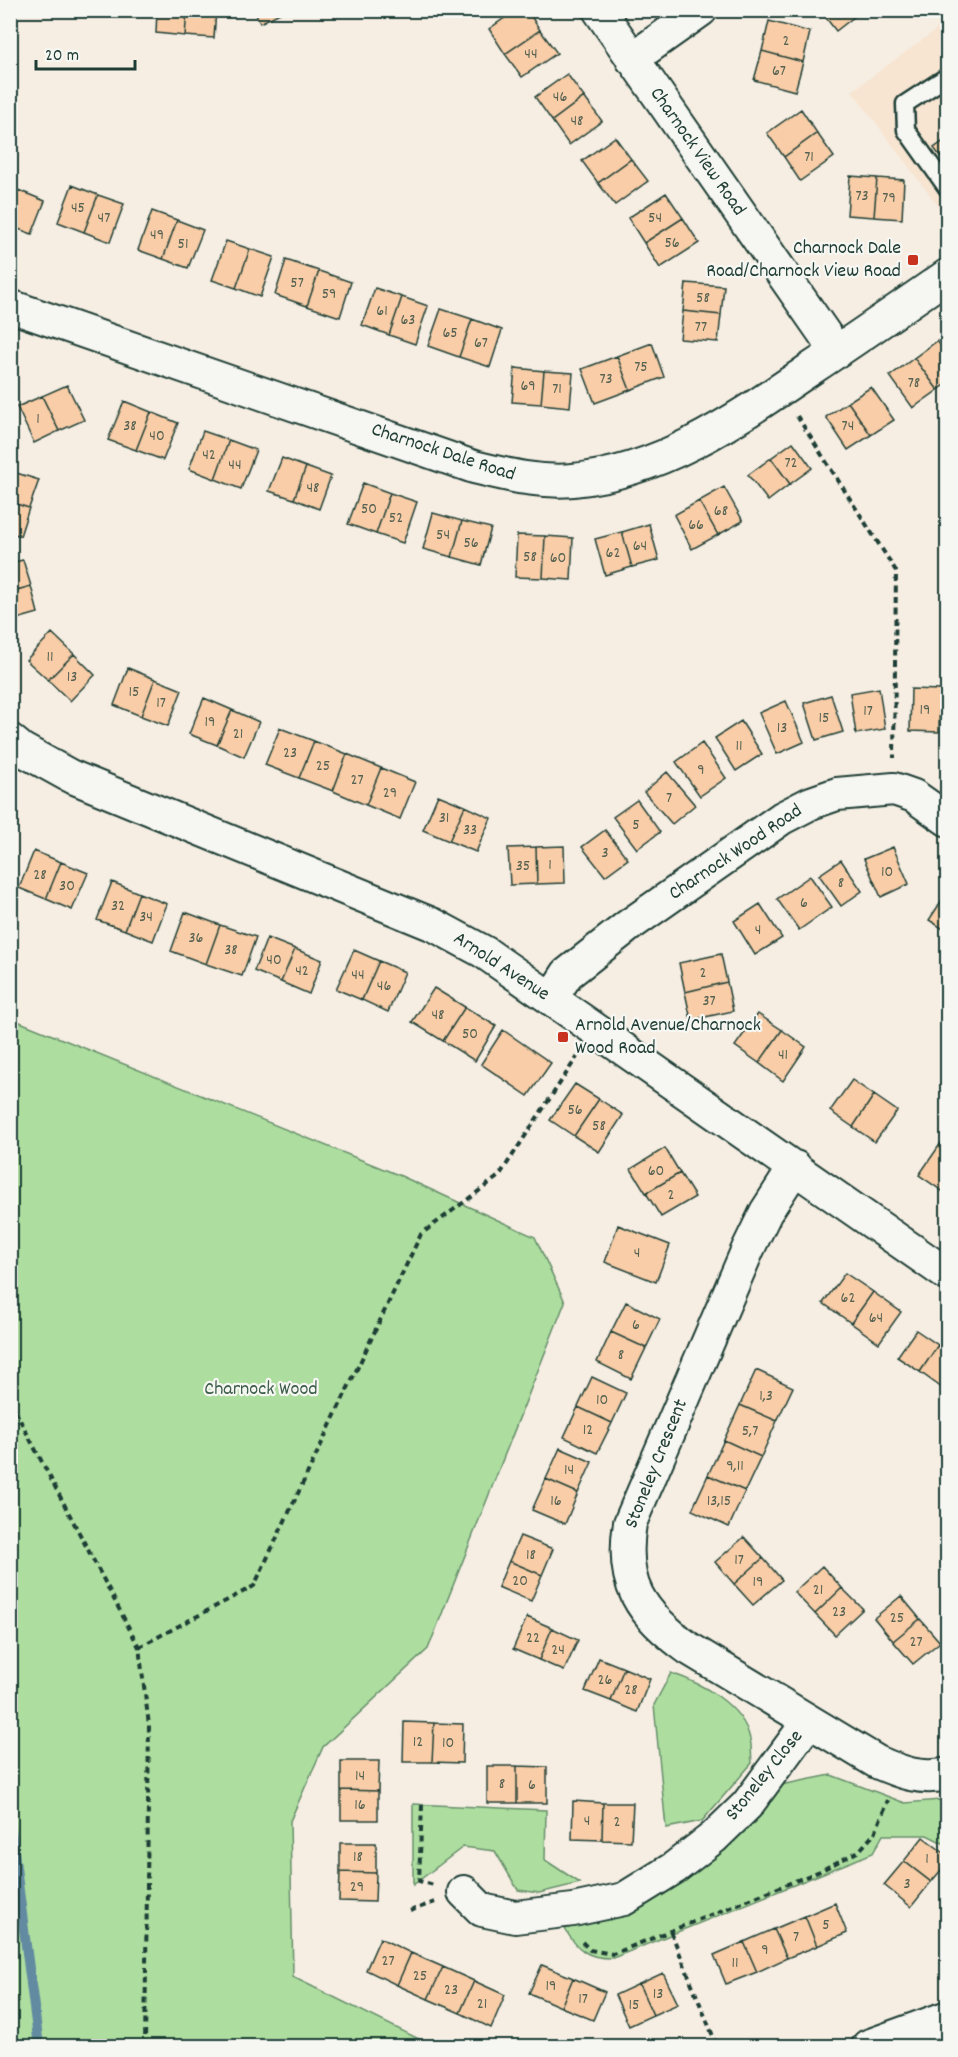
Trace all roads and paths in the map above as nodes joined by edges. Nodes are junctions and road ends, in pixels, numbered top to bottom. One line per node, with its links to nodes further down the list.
1 (599, 10): 3 (street, Charnock View Road)
2 (701, 10): 3 (street)
3 (632, 59): 8 (street, Charnock View Road)
4 (948, 76): 5 (lane)
5 (948, 189)
6 (948, 274): 8 (street, Charnock Dale Road)
7 (10, 306): 9 (street, Charnock Dale Road)
8 (837, 352): 9 (street, Charnock Dale Road)
9 (781, 390): 11 (path)
10 (10, 740): 13 (street, Arnold Avenue)
11 (894, 789): 12 (street, Charnock Wood Road); 13 (street, Charnock Wood Road)
12 (948, 820)
13 (551, 999): 14 (street, Arnold Avenue)
14 (596, 1029): 15 (street, Arnold Avenue); 18 (path)
15 (795, 1167): 16 (street, Arnold Avenue); 19 (street, Stoneley Crescent)
16 (948, 1275)
17 (10, 1401): 18 (path)
18 (139, 1647): 27 (path)
19 (809, 1721): 20 (street, Stoneley Crescent); 24 (street, Stoneley Close)
20 (898, 1771): 21 (street, Stoneley Crescent); 25 (path)
21 (948, 1774)
22 (422, 1805): 23 (path)
23 (464, 1892): 24 (street, Stoneley Close)
24 (573, 1910): 25 (path)
25 (672, 1932): 28 (path)
26 (948, 2017): 29 (street)
27 (145, 2046)
28 (717, 2046)
29 (868, 2046)

